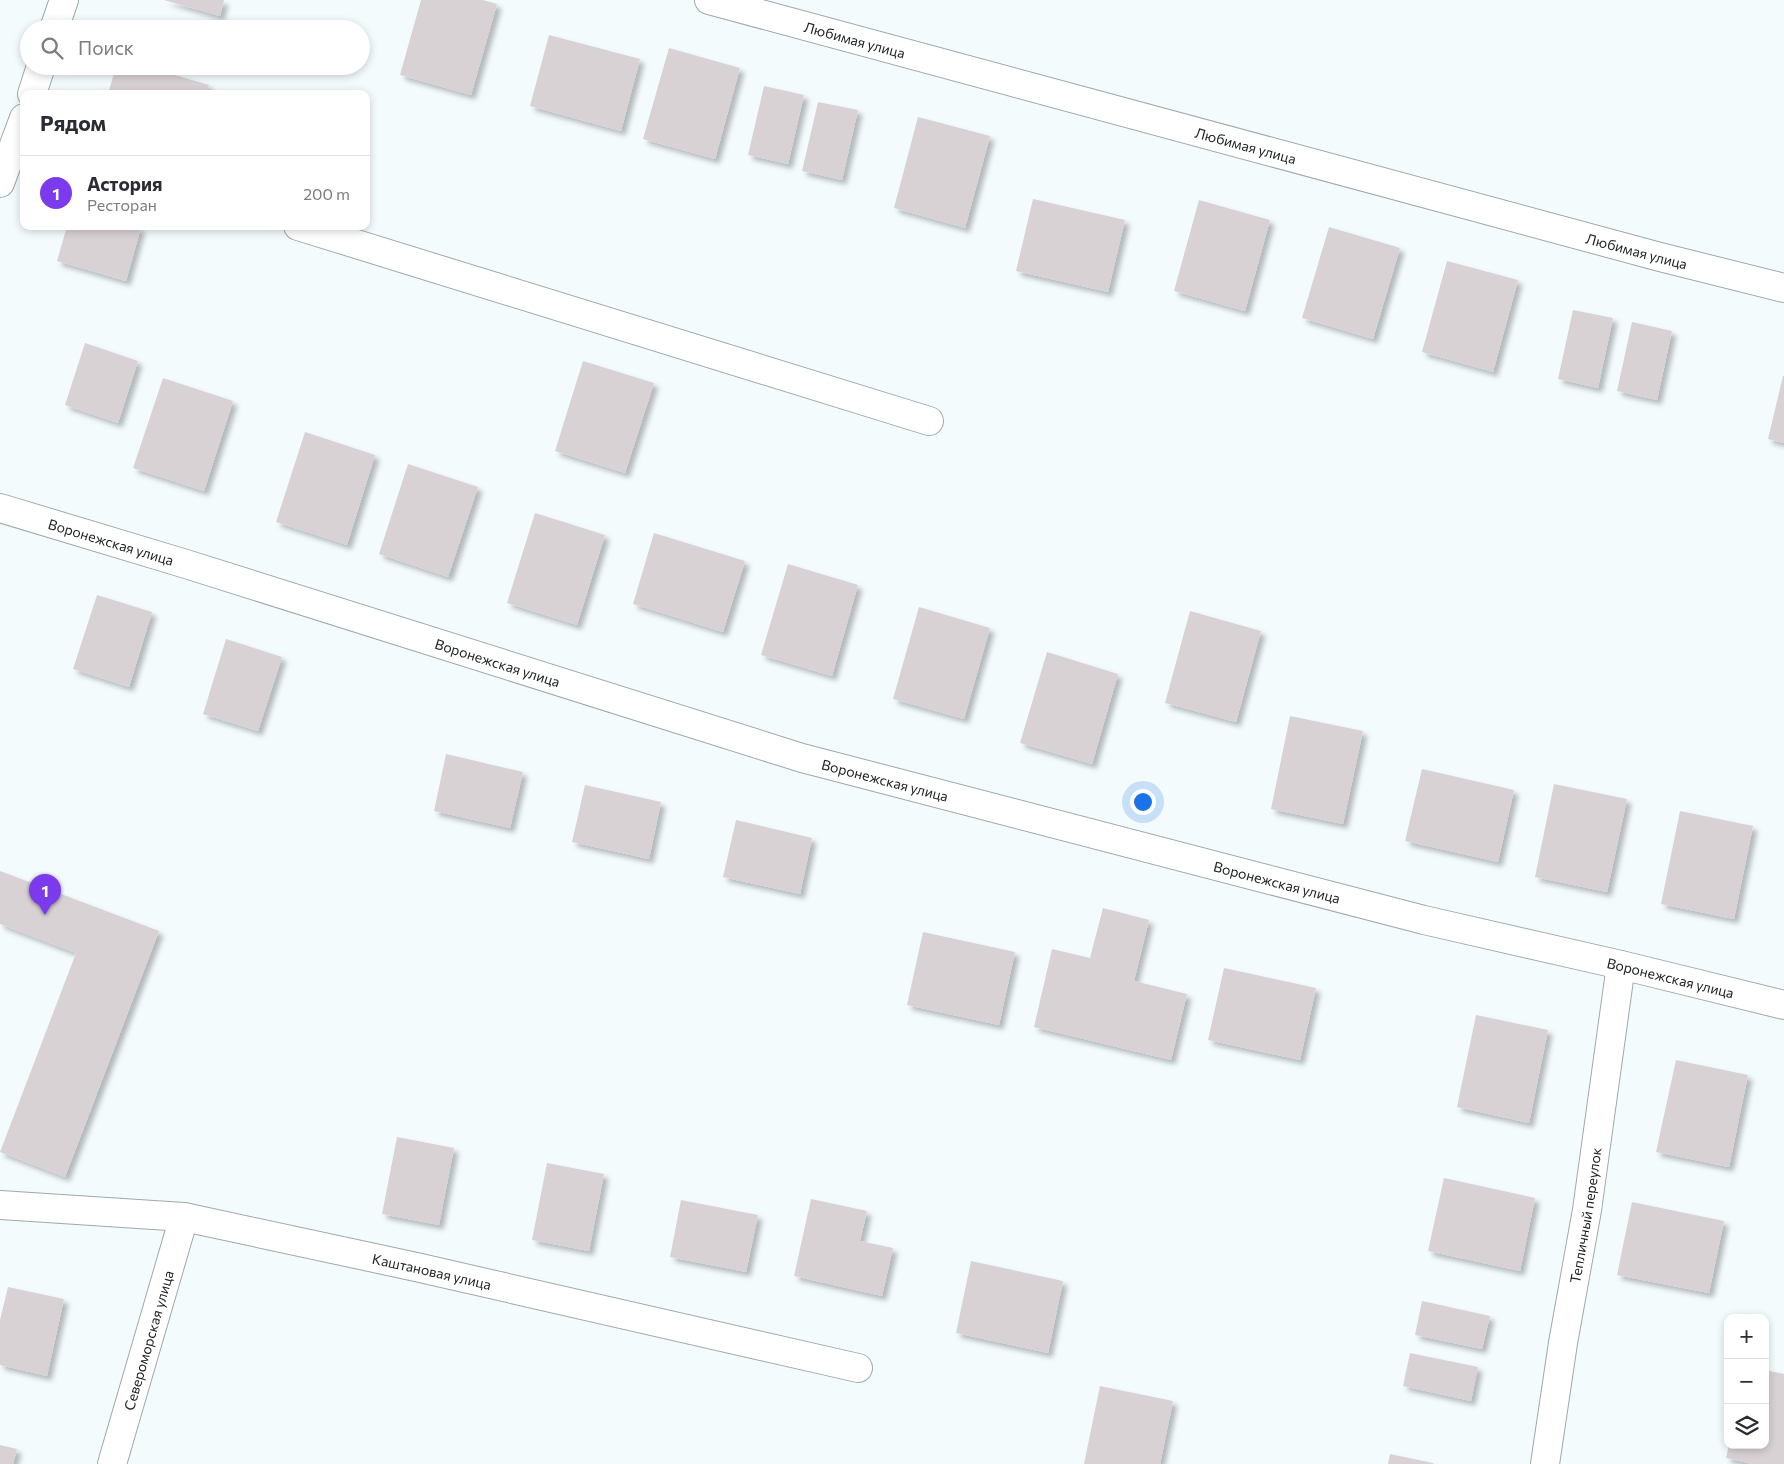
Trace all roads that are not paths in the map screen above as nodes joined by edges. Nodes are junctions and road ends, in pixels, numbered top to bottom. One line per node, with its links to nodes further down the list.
1 (64, 0): 3 (street)
2 (709, 0): 9 (street, Любимая улица)
3 (57, 20)
4 (38, 75): 5 (street)
5 (33, 90)
6 (20, 135): 7 (street)
7 (0, 183)
8 (311, 230): 10 (street)
9 (1784, 288)
10 (929, 421)
11 (0, 508): 12 (street, Воронежская улица)
12 (1621, 965): 13 (street, Воронежская улица); 18 (street, Тепличный переулок)
13 (1784, 1005)
14 (0, 1205): 15 (street, Каштановая улица)
15 (184, 1217): 16 (street, Каштановая улица); 17 (street, Североморская улица)
16 (858, 1368)
17 (112, 1464)
18 (1545, 1464)

